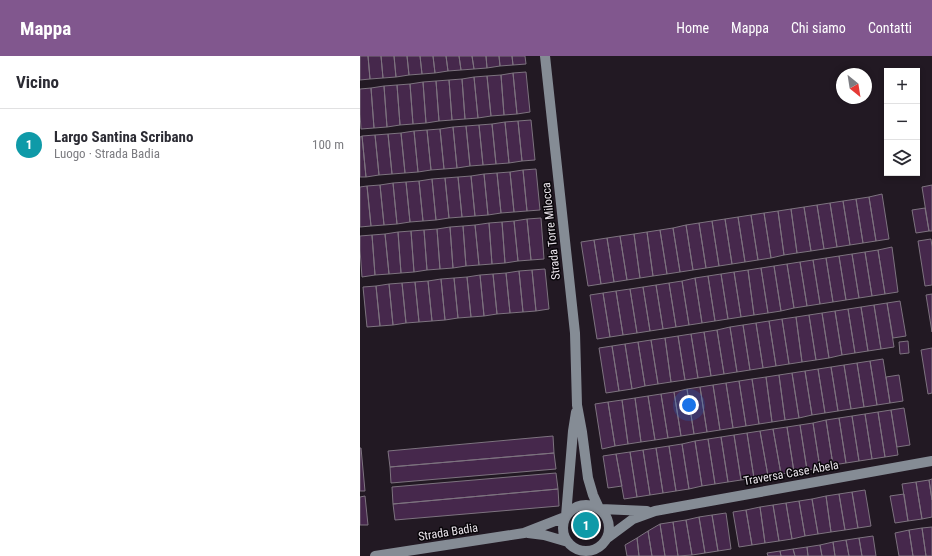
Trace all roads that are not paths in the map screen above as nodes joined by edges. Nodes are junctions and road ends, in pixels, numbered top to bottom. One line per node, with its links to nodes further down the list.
1 (545, 56): 2 (street, Strada Torre Milocca)
2 (577, 404): 4 (street); 6 (street)
3 (932, 460): 5 (street, Traversa Case Abela)
4 (600, 509): 5 (street); 6 (street); 8 (street)
5 (656, 511): 8 (street)
6 (566, 516): 7 (street); 9 (street)
7 (524, 533): 9 (street); 10 (street, Strada Badia)
8 (606, 540): 9 (street); 12 (street)
9 (568, 543): 11 (street)
10 (375, 556)
11 (571, 556)
12 (603, 556)

